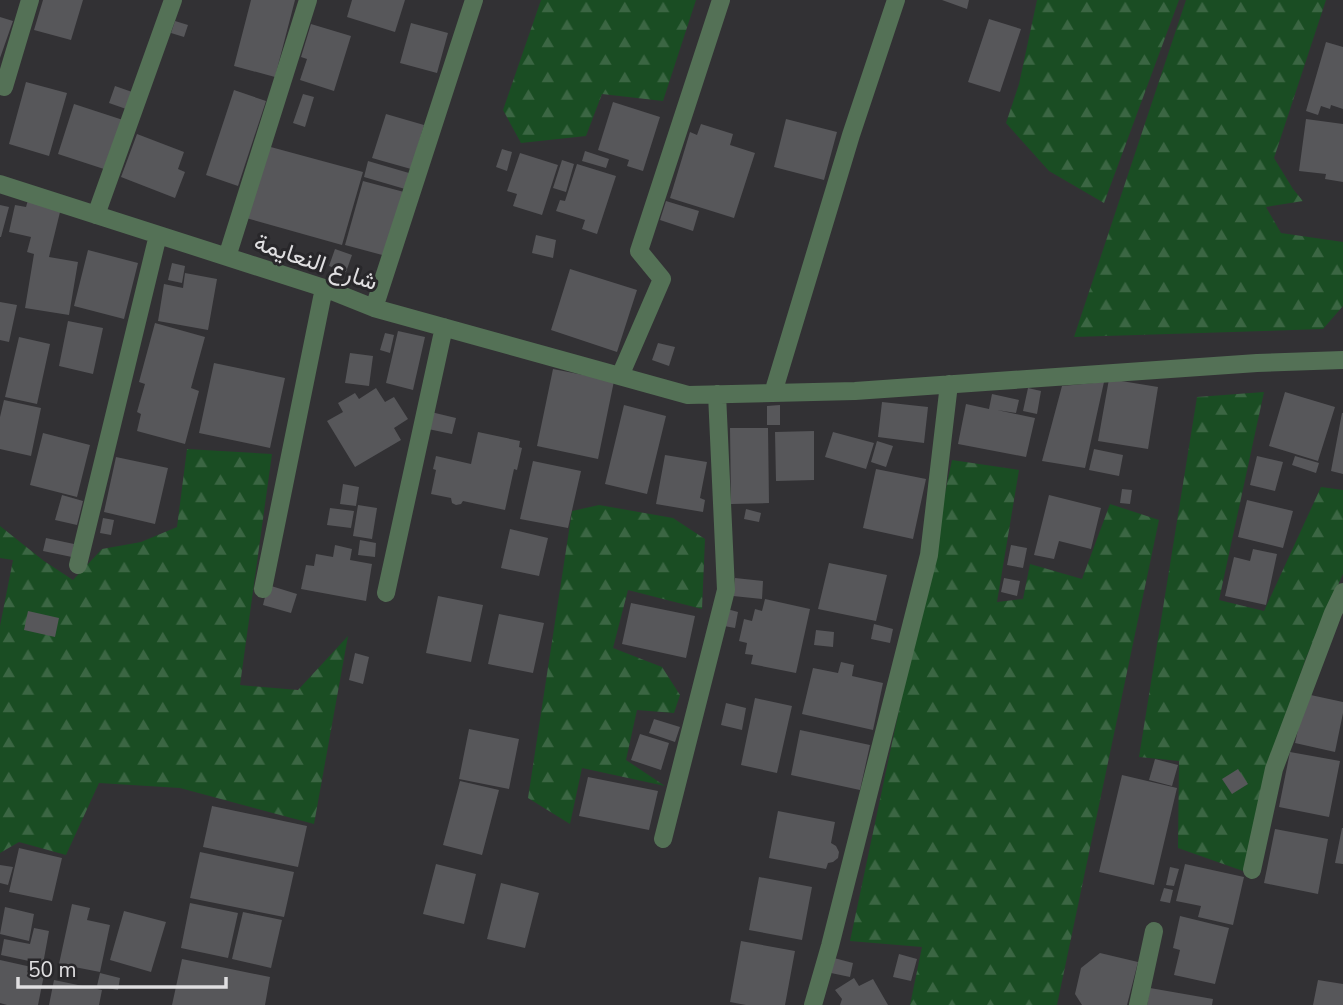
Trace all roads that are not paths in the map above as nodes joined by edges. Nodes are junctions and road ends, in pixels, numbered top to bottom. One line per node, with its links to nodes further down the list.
1 (30, 0): 7 (street)
2 (173, 0): 9 (street)
3 (308, 0): 11 (street)
4 (474, 0): 13 (street)
5 (721, 0): 16 (street)
6 (896, 0): 18 (street)
7 (4, 88)
8 (0, 184): 9 (street, شارع النعايمة)
9 (96, 215): 10 (street, شارع النعايمة)
10 (158, 234): 11 (street, شارع النعايمة); 20 (street)
11 (227, 257): 12 (street, شارع النعايمة)
12 (324, 289): 13 (street, شارع النعايمة); 21 (street)
13 (374, 308): 14 (street, شارع النعايمة)
14 (444, 327): 16 (street, شارع النعايمة); 23 (street)
15 (1343, 360): 17 (street, شارع النعايمة)
16 (620, 376): 19 (street, شارع النعايمة)
17 (949, 384): 18 (street, شارع النعايمة); 27 (street)
18 (773, 393): 19 (street, شارع النعايمة)
19 (717, 394): 24 (street)
20 (78, 565)
21 (263, 589)
22 (1343, 592): 25 (street)
23 (386, 593)
24 (663, 839)
25 (1252, 870)
26 (1154, 931): 28 (street)
27 (813, 1005)
28 (1138, 1005)

